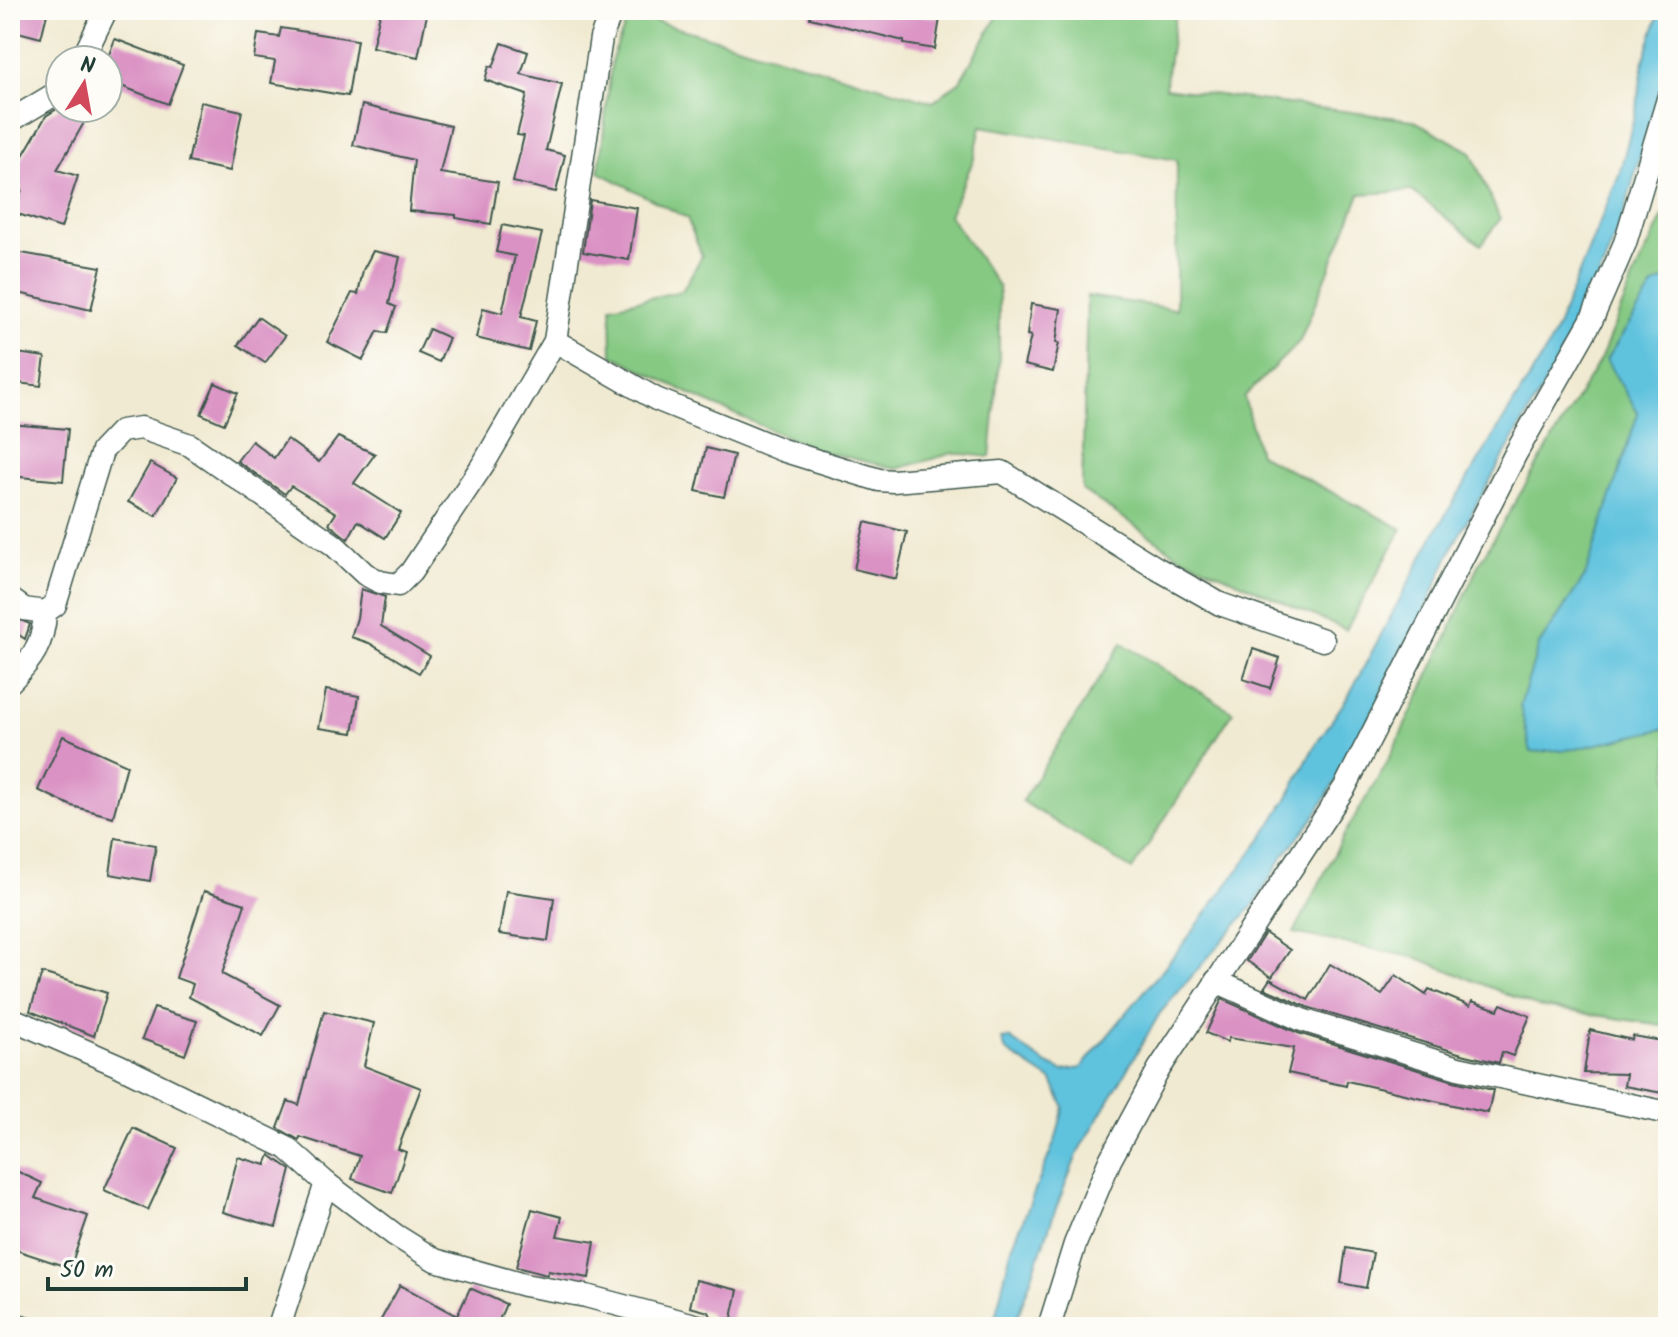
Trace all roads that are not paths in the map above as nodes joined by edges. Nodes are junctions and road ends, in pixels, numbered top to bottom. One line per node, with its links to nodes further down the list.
1 (106, 10): 3 (street)
2 (612, 10): 7 (street)
3 (90, 44)
4 (1668, 99): 12 (street)
5 (44, 101): 6 (street)
6 (10, 121)
7 (555, 341): 9 (street); 10 (street)
8 (10, 599): 9 (street)
9 (45, 612): 11 (street)
10 (1323, 640)
11 (10, 682)
12 (1216, 981): 14 (street); 20 (street)
13 (10, 1018): 15 (street)
14 (1668, 1113)
15 (326, 1183): 18 (street); 19 (street)
16 (10, 1323): 17 (street)
17 (24, 1327)
18 (279, 1327)
19 (702, 1327)
20 (1049, 1327)

